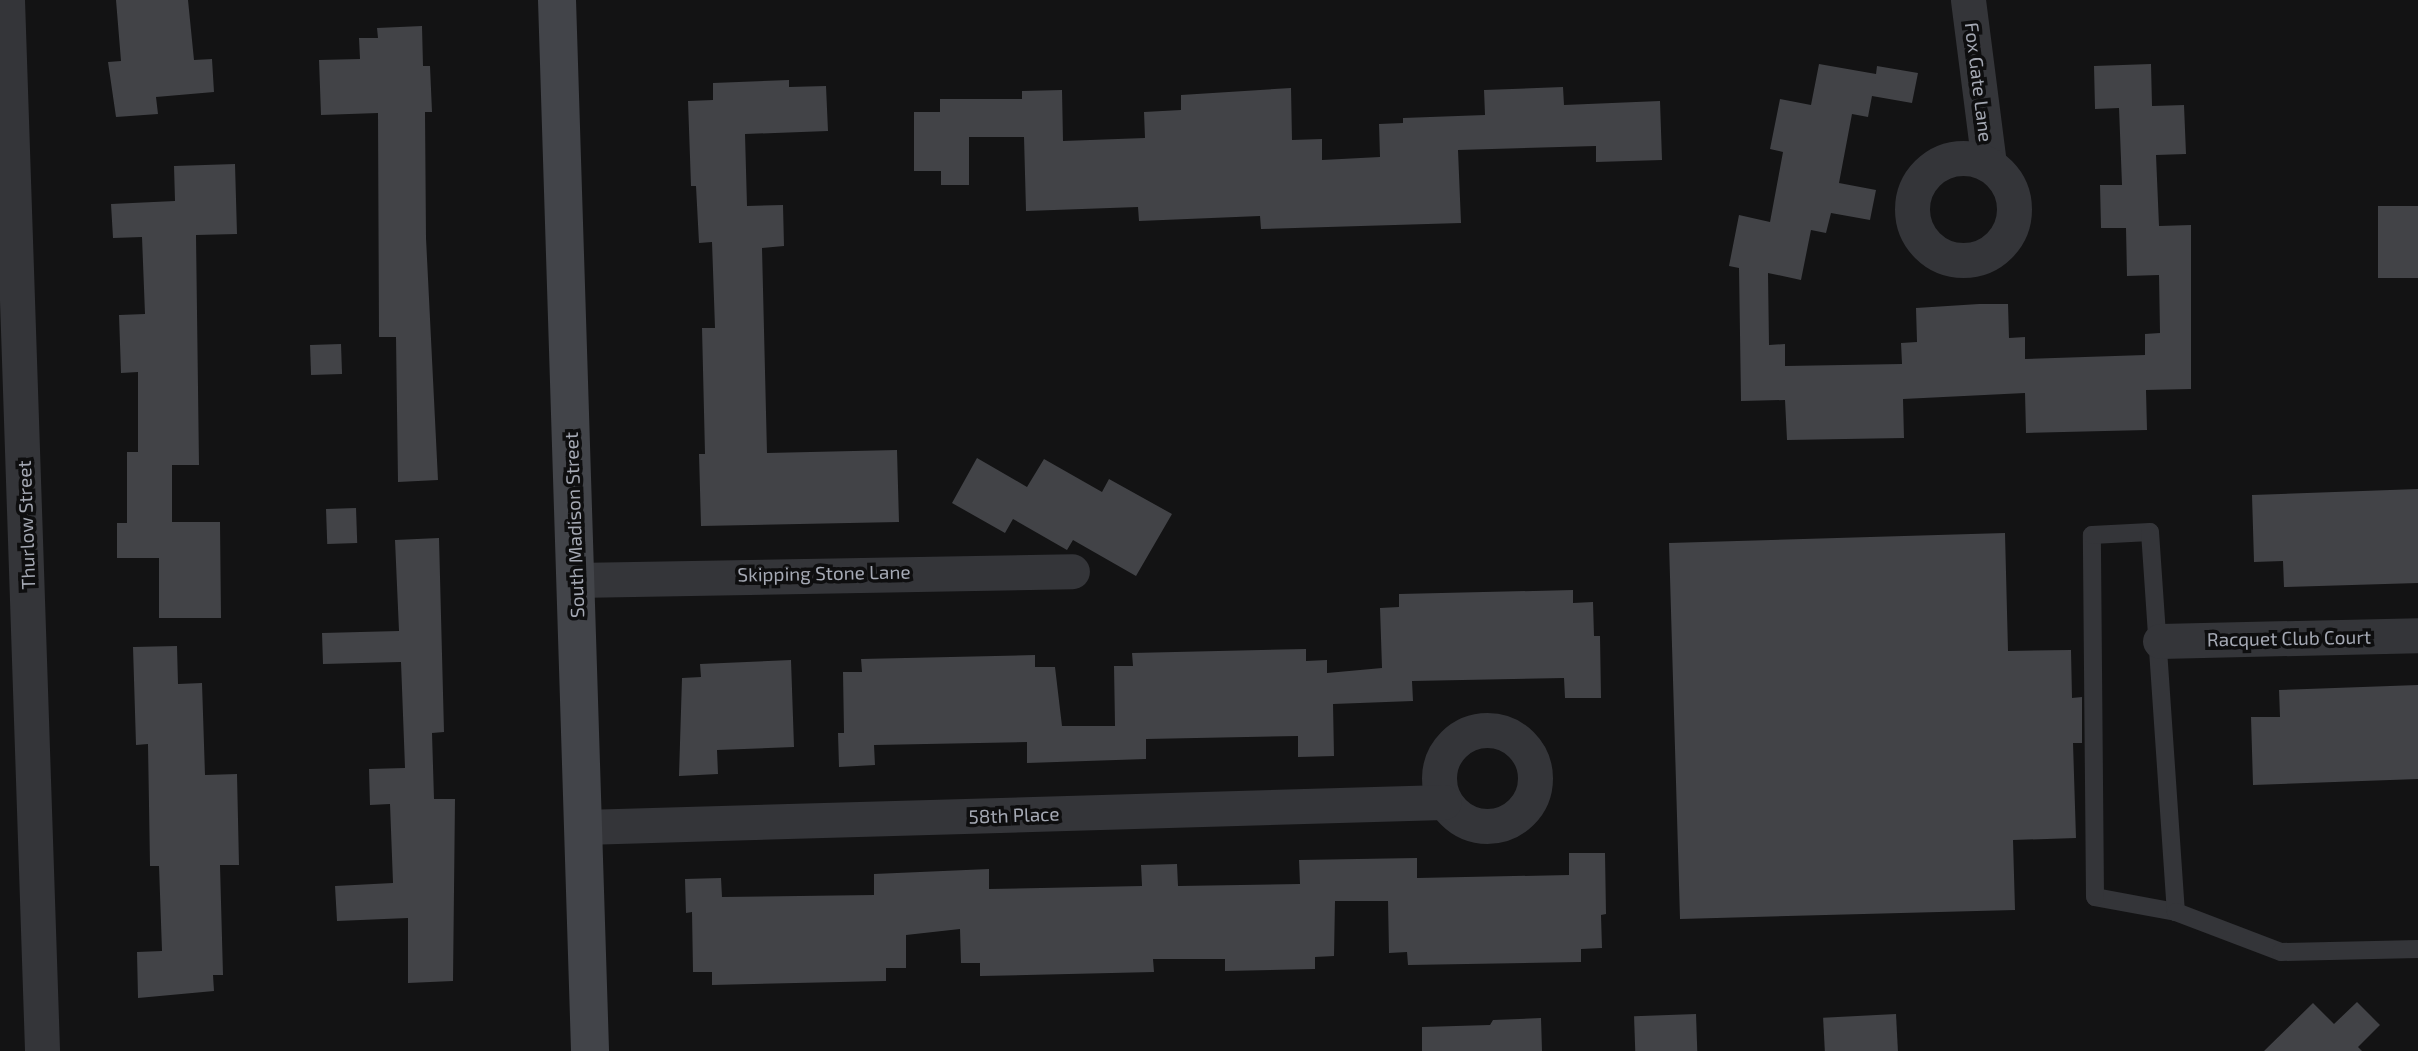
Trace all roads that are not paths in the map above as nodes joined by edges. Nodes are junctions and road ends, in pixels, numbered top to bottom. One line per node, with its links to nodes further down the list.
1 (7, 0): 13 (street, Thurlow Street)
2 (557, 0): 6 (street, South Madison Street)
3 (1968, 0): 4 (street, Fox Gate Lane)
4 (1989, 163)
5 (1072, 571): 6 (street, Skipping Stone Lane)
6 (575, 580): 10 (street, South Madison Street)
7 (2418, 635): 8 (street, Racquet Club Court)
8 (2160, 641): 11 (lane); 11 (lane)
9 (1444, 802): 10 (street, 58th Place)
10 (583, 827): 14 (street, South Madison Street)
11 (2175, 912): 12 (lane)
12 (2418, 949)
13 (42, 1051)
14 (590, 1051)

